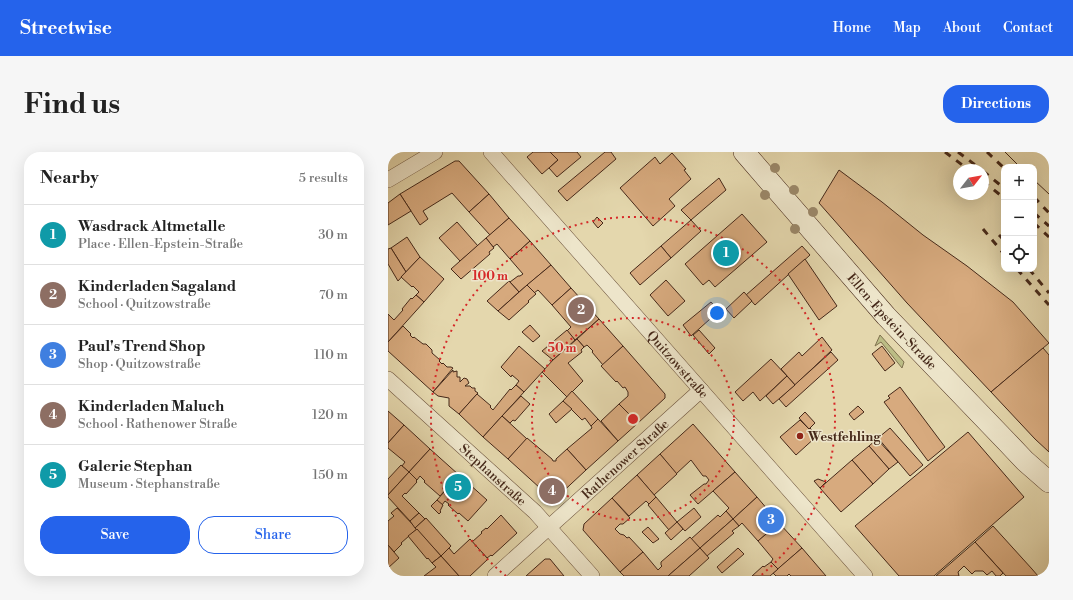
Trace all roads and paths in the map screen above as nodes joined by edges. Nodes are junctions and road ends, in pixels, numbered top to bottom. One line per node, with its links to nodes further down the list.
1 (435, 152): 4 (street)
2 (491, 152): 6 (street, Quitzowstraße)
3 (744, 152): 7 (main road, Ellen-Epstein-Straße)
4 (388, 180)
5 (388, 379): 8 (street, Stephanstraße)
6 (701, 390): 8 (street, Rathenower Straße); 11 (street, Quitzowstraße)
7 (1049, 482)
8 (549, 527): 9 (street, Rathenower Straße); 10 (street, Stephanstraße)
9 (495, 576)
10 (592, 576)
11 (865, 576)

